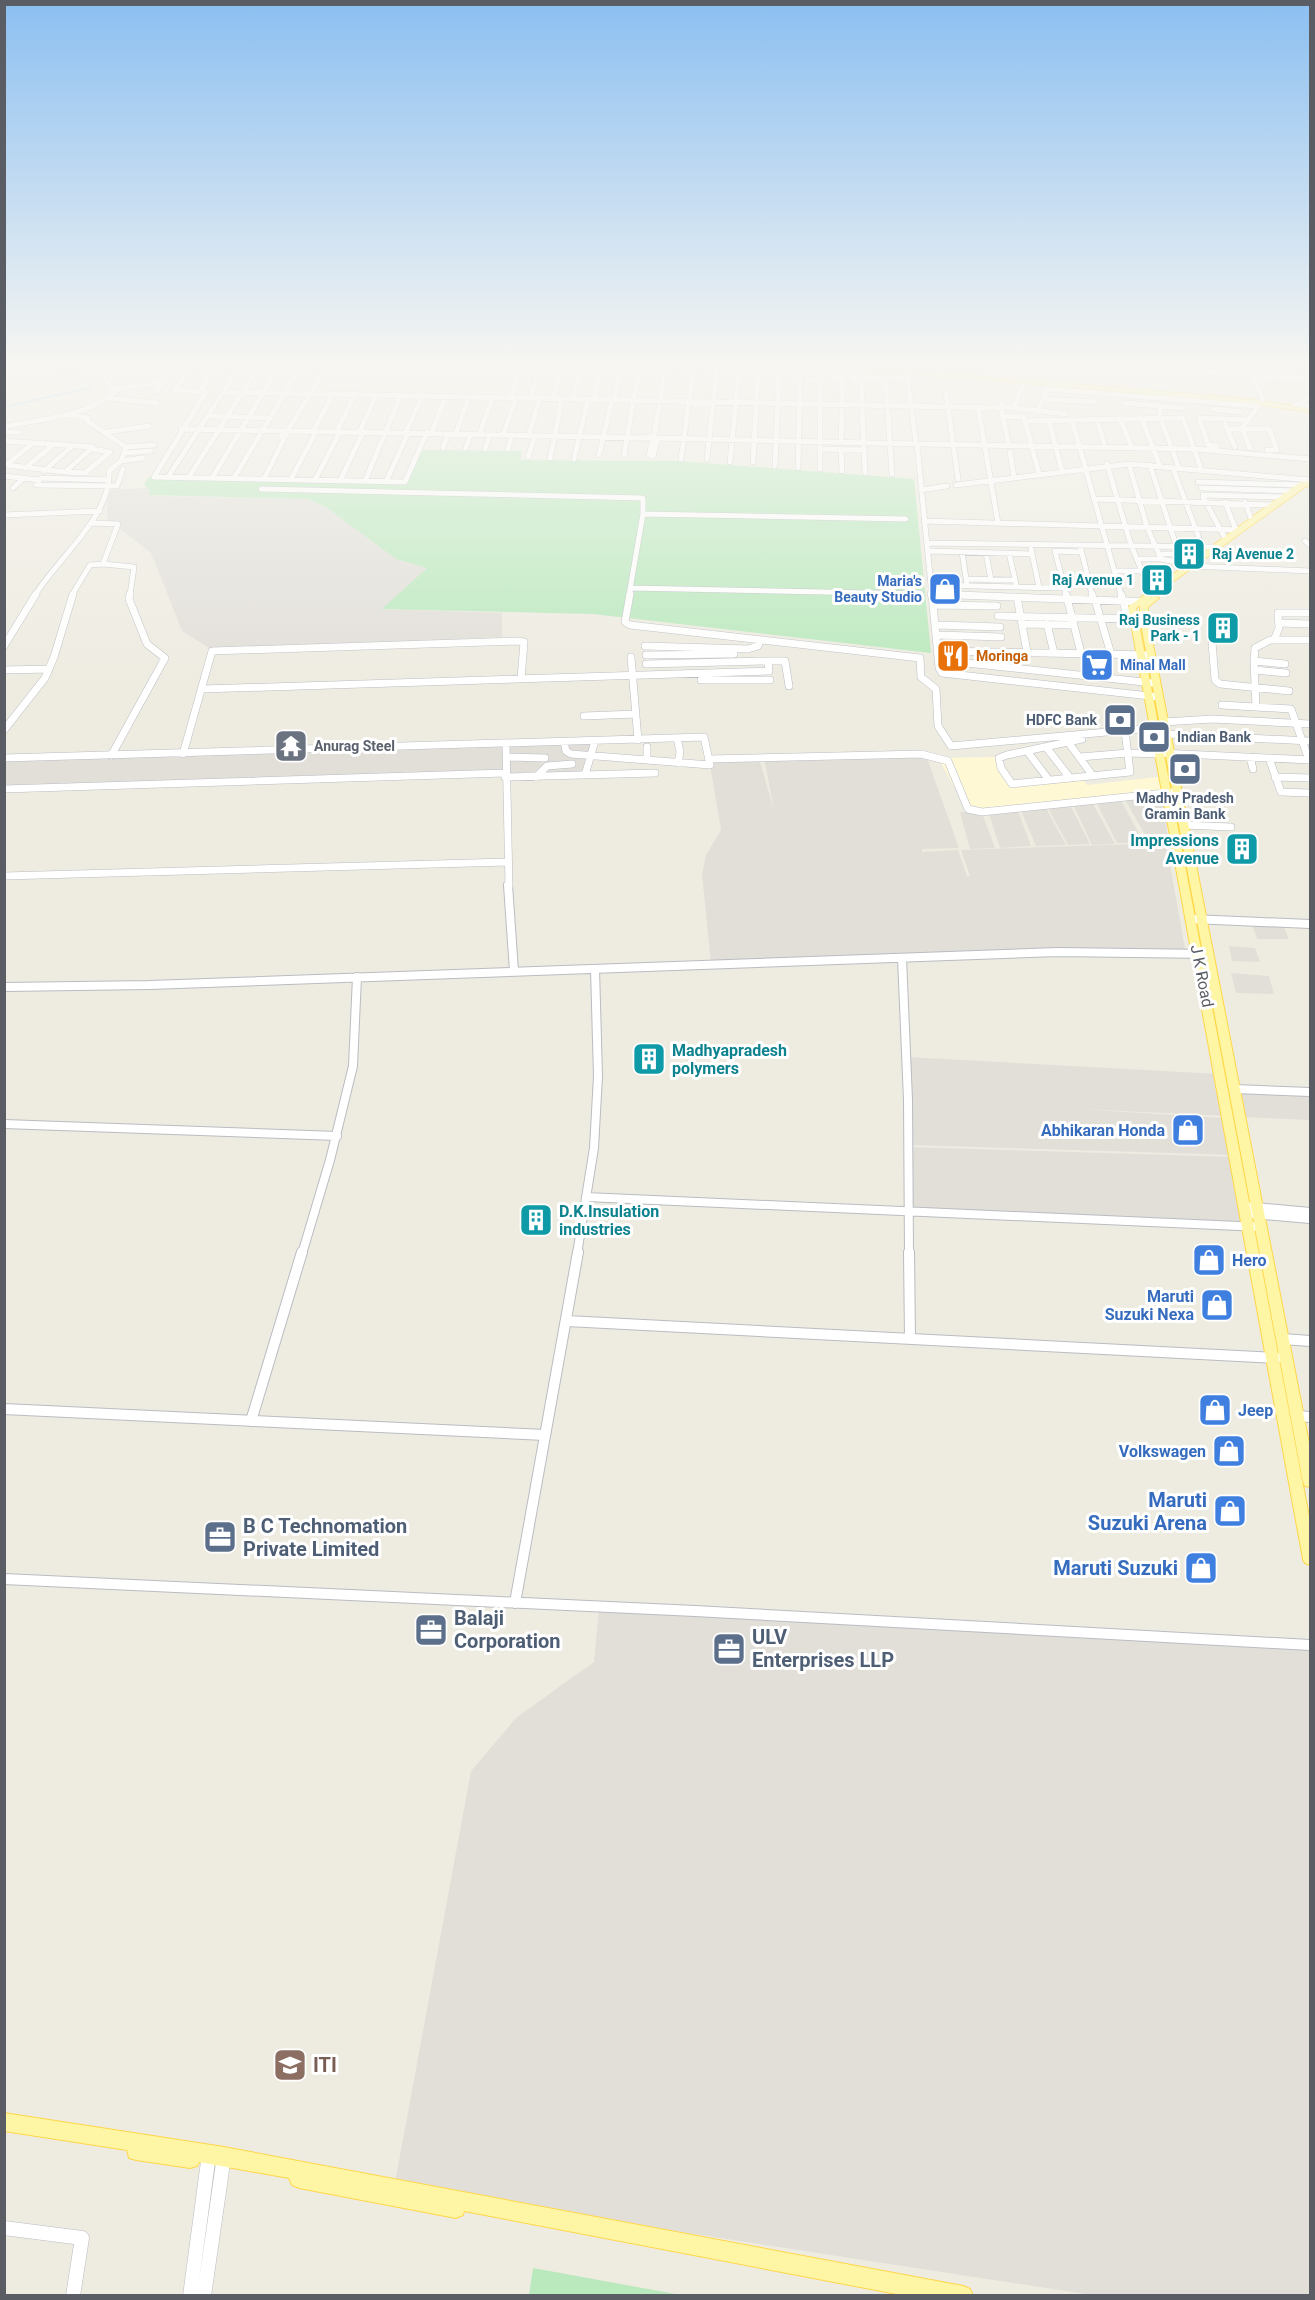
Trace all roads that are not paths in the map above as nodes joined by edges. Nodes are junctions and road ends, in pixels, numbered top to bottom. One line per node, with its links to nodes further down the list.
1 (40, 470): 32 (street)
2 (88, 470): 36 (street)
3 (110, 470): 62 (street)
4 (123, 470): 62 (street)
5 (156, 470): 43 (street)
6 (172, 470): 43 (street)
7 (193, 470): 44 (street)
8 (217, 470): 48 (street)
9 (239, 470): 49 (street)
10 (265, 470): 50 (street)
11 (295, 470): 51 (street)
12 (320, 470): 53 (street)
13 (345, 470): 55 (street)
14 (369, 470): 56 (street)
15 (391, 470): 58 (street)
16 (411, 470): 58 (street)
17 (892, 470): 39 (street)
18 (921, 470): 66 (street)
19 (956, 470): 63 (street)
20 (989, 470): 54 (street)
21 (1013, 470): 45 (street)
22 (1038, 470): 40 (street)
23 (1067, 470): 33 (street)
24 (1087, 470): 70 (street)
25 (1112, 470): 71 (street)
26 (1133, 470): 72 (street)
27 (1152, 470): 73 (street)
28 (1177, 470): 74 (street)
29 (1192, 470): 34 (street)
30 (1266, 470): 41 (street)
31 (1290, 470): 46 (street)
32 (44, 471): 36 (street)
33 (1062, 471): 40 (street)
34 (1197, 471): 35 (street); 59 (street); 60 (street)
35 (1222, 471): 38 (street)
36 (66, 472)
37 (1311, 472): 60 (street)
38 (1244, 473): 41 (street)
39 (892, 474)
40 (1039, 474): 45 (street)
41 (1266, 475): 46 (street)
42 (4, 476): 47 (street)
43 (168, 477): 44 (street)
44 (189, 477): 48 (street)
45 (1014, 477): 54 (street)
46 (1289, 477): 60 (street)
47 (24, 478): 52 (street); 61 (street)
48 (212, 478): 49 (street)
49 (234, 478): 50 (street)
50 (261, 479): 51 (street)
51 (291, 479): 53 (street)
52 (39, 480): 62 (street); 62 (street)
53 (315, 480): 55 (street)
54 (991, 480): 63 (street); 85 (street)
55 (340, 481): 56 (street)
56 (365, 481): 58 (street)
57 (4, 482): 61 (street)
58 (386, 482)
59 (1198, 482): 60 (street); 68 (street)
60 (1307, 482): 67 (main road); 96 (main road)
61 (18, 483): 64 (street)
62 (109, 483): 78 (street)
63 (957, 483): 66 (street)
64 (13, 488)
65 (261, 489): 79 (street)
66 (923, 489): 82 (street)
67 (1294, 491): 68 (street); 69 (main road)
68 (1203, 495): 69 (street); 74 (street); 75 (street); 95 (street)
69 (1285, 498): 77 (main road)
70 (1095, 499): 71 (street); 90 (street)
71 (1119, 500): 72 (street); 91 (street)
72 (1140, 500): 73 (street); 92 (street)
73 (1162, 501): 74 (street); 93 (street)
74 (1186, 501): 94 (street)
75 (1225, 502): 76 (street); 96 (street)
76 (1245, 502): 77 (street); 83 (street)
77 (1275, 505): 83 (main road)
78 (100, 511): 80 (street); 84 (street)
79 (643, 514): 81 (street); 133 (street)
80 (4, 515)
81 (906, 519)
82 (926, 521): 85 (street); 99 (street); 135 (street)
83 (1252, 521): 96 (main road)
84 (91, 523): 121 (street); 168 (street)
85 (998, 523): 86 (street)
86 (1018, 524): 87 (street); 101 (street)
87 (1043, 524): 88 (street); 100 (street)
88 (1066, 525): 89 (street); 102 (street)
89 (1087, 525): 90 (street); 103 (street)
90 (1102, 525): 91 (street); 108 (street)
91 (1126, 526): 92 (street); 104 (street)
92 (1147, 527): 93 (street); 105 (street)
93 (1171, 527): 94 (street); 106 (street)
94 (1194, 527): 95 (street); 109 (street)
95 (1219, 528): 96 (street); 98 (street)
96 (1240, 532): 98 (main road); 122 (main road)
97 (1311, 539): 107 (street)
98 (1226, 540): 110 (main road)
99 (929, 543): 101 (street); 113 (street)
100 (1047, 544): 102 (street); 112 (street)
101 (1021, 545): 112 (street)
102 (1072, 545): 111 (street)
103 (1093, 545): 108 (street); 111 (street)
104 (1131, 545): 105 (street); 108 (street); 120 (street)
105 (1154, 545): 106 (street); 119 (street)
106 (1176, 545): 109 (street)
107 (1311, 545)
108 (1108, 546): 123 (street)
109 (1202, 546): 110 (street)
110 (1217, 547): 122 (main road)
111 (1081, 548): 114 (street); 129 (street)
112 (1032, 550): 114 (street); 117 (street); 132 (street)
113 (930, 551): 115 (street); 130 (street)
114 (1055, 551): 131 (street)
115 (962, 552): 116 (street); 127 (street)
116 (986, 553): 117 (street); 126 (street)
117 (1009, 553): 128 (street)
118 (1178, 554): 119 (street)
119 (1160, 556): 120 (street); 122 (street)
120 (1137, 559): 124 (street)
121 (103, 564): 189 (street); 228 (street)
122 (1193, 566): 125 (street); 143 (main road)
123 (1114, 571): 124 (street); 142 (street)
124 (1142, 571): 143 (street)
125 (1311, 571)
126 (991, 580): 127 (street); 128 (street)
127 (966, 582): 128 (street); 130 (street); 136 (street)
128 (1016, 583): 132 (street)
129 (1089, 584): 131 (street); 141 (street)
130 (933, 585): 135 (street)
131 (1064, 585): 132 (street); 140 (street)
132 (1039, 587)
133 (630, 588): 134 (street); 159 (street)
134 (920, 594)
135 (933, 595): 136 (street); 144 (street); 183 (street)
136 (969, 596): 137 (street)
137 (995, 597): 138 (street); 146 (street)
138 (1017, 597): 139 (street); 151 (street)
139 (1043, 598): 140 (street); 152 (street)
140 (1067, 599): 141 (street); 153 (street)
141 (1094, 600): 142 (street); 149 (street)
142 (1123, 600): 143 (street); 150 (street)
143 (1143, 602): 150 (main road, J K Road); 181 (main road, J K Road)
144 (935, 605): 145 (street); 157 (street)
145 (972, 606): 146 (street); 158 (street)
146 (997, 606): 148 (street)
147 (1311, 613): 154 (street)
148 (998, 616): 151 (street); 160 (street)
149 (1101, 618): 150 (street); 153 (street); 179 (street)
150 (1131, 619): 181 (main road, J K Road)
151 (1021, 620): 152 (street); 174 (street)
152 (1047, 621): 153 (street); 176 (street)
153 (1073, 621): 177 (street)
154 (1279, 623): 155 (street); 167 (street)
155 (1294, 624): 156 (street); 165 (street)
156 (1311, 624)
157 (937, 625): 158 (street); 162 (street)
158 (973, 626): 160 (street)
159 (645, 627): 166 (street); 169 (street)
160 (1000, 627): 164 (street)
161 (1225, 634): 200 (street)
162 (938, 635): 163 (street); 171 (street)
163 (971, 636): 164 (street); 172 (street)
164 (1001, 637): 173 (street)
165 (1309, 638): 167 (street)
166 (760, 640): 170 (street); 211 (street)
167 (1274, 640): 185 (street)
168 (4, 646)
169 (645, 646): 170 (street); 180 (street)
170 (697, 646): 178 (street)
171 (940, 651): 172 (street); 183 (street)
172 (973, 651): 173 (street)
173 (1003, 652): 174 (street)
174 (1027, 652): 176 (street)
175 (757, 653): 178 (street)
176 (1054, 653): 177 (street)
177 (1082, 653): 179 (street)
178 (698, 654): 180 (street); 186 (street)
179 (1111, 654): 181 (street)
180 (646, 655): 187 (street)
181 (1146, 655): 198 (main road, J K Road)
182 (631, 657): 194 (street)
183 (939, 660): 198 (street); 203 (street)
184 (768, 661): 186 (street); 192 (street); 199 (street)
185 (1254, 662): 188 (street); 191 (street)
186 (698, 663): 187 (street); 196 (street)
187 (646, 664): 195 (street)
188 (1285, 664)
189 (50, 669): 190 (street); 212 (street)
190 (4, 670)
191 (1255, 670): 193 (street); 200 (street)
192 (769, 671): 196 (street); 196 (street)
193 (1286, 673)
194 (632, 675): 195 (street); 197 (street); 206 (street)
195 (647, 675): 196 (street)
196 (700, 676)
197 (521, 679): 201 (street); 201 (street)
198 (1152, 683): 203 (main road, J K Road)
199 (789, 686)
200 (1255, 688): 202 (street); 205 (street)
201 (203, 689): 227 (street)
202 (1288, 691)
203 (1154, 696): 208 (main road, J K Road)
204 (1222, 705): 205 (street)
205 (1256, 707): 209 (street)
206 (636, 714): 207 (street); 216 (street)
207 (584, 716)
208 (1160, 724): 209 (street); 211 (street); 214 (main road, J K Road); 226 (main road, J K Road)
209 (1296, 724): 210 (street); 218 (street)
210 (1311, 724)
211 (1140, 729): 213 (street)
212 (4, 730)
213 (1125, 731): 220 (street); 225 (street)
214 (1167, 734): 218 (street); 226 (main road, J K Road)
215 (676, 738): 216 (street); 237 (street); 241 (street)
216 (636, 740): 217 (street); 236 (street)
217 (595, 741): 219 (street); 230 (street)
218 (1306, 741): 239 (street)
219 (564, 742): 221 (street); 230 (street)
220 (1068, 742): 223 (street); 231 (street)
221 (506, 744): 227 (street); 229 (street)
222 (647, 747): 238 (street)
223 (1046, 747): 224 (street); 249 (street)
224 (1028, 751): 251 (street); 251 (street)
225 (1128, 753): 226 (street); 231 (street); 247 (street)
226 (1164, 753): 232 (street); 253 (main road, J K Road)
227 (183, 754): 228 (street)
228 (111, 756): 233 (street)
229 (507, 757): 234 (street); 245 (street)
230 (591, 757): 236 (street); 244 (street)
231 (1080, 757): 247 (street)
232 (1250, 757): 235 (street); 242 (street)
233 (4, 758)
234 (545, 758)
235 (1269, 758): 239 (street); 248 (street)
236 (634, 759): 238 (street); 244 (street)
237 (709, 759): 241 (street); 253 (street)
238 (647, 760): 241 (street)
239 (1310, 760)
240 (572, 764): 246 (street)
241 (678, 764)
242 (1253, 769)
243 (655, 773): 244 (street)
244 (586, 774): 246 (street)
245 (505, 775): 246 (street); 252 (street); 257 (street)
246 (535, 775)
247 (1094, 776): 249 (street)
248 (1275, 777): 250 (street); 254 (street)
249 (1070, 778): 251 (street)
250 (1311, 778)
251 (1048, 780)
252 (4, 789)
253 (1173, 792): 255 (main road, J K Road); 259 (main road, J K Road)
254 (1311, 793)
255 (1184, 825): 256 (street); 259 (main road, J K Road)
256 (1232, 827)
257 (507, 862): 258 (street); 264 (street)
258 (4, 876)
259 (1197, 920): 260 (street); 261 (main road, J K Road)
260 (1311, 924)
261 (1203, 954): 262 (street); 267 (main road, J K Road)
262 (903, 958): 263 (street); 273 (street)
263 (595, 969): 264 (street); 271 (street)
264 (514, 971): 265 (street)
265 (357, 977): 266 (street); 270 (street)
266 (4, 987)
267 (1231, 1092): 268 (street); 274 (main road, J K Road)
268 (1311, 1092)
269 (4, 1124): 270 (street)
270 (337, 1136): 284 (street)
271 (586, 1197): 273 (street); 276 (street)
272 (1311, 1212): 274 (street)
273 (907, 1213): 274 (street); 277 (street)
274 (1253, 1216): 275 (street); 278 (main road, J K Road); 280 (main road, J K Road)
275 (1311, 1219)
276 (567, 1322): 277 (street); 285 (street)
277 (910, 1338): 280 (street)
278 (1283, 1339): 279 (street); 281 (main road, J K Road)
279 (1311, 1341)
280 (1273, 1358): 281 (street); 287 (main road, J K Road)
281 (1287, 1359): 283 (main road, J K Road)
282 (4, 1409): 284 (street)
283 (1304, 1417): 286 (main road, J K Road)
284 (251, 1421): 285 (street)
285 (545, 1435): 289 (street)
286 (1311, 1482)
287 (1311, 1559)
288 (4, 1579): 289 (street)
289 (515, 1603): 290 (street)
290 (1311, 1645)
291 (4, 2122): 293 (main road)
292 (4, 2130): 293 (main road)
293 (216, 2159): 296 (street); 297 (street); 298 (main road); 299 (main road)
294 (4, 2228): 295 (street)
295 (73, 2295)
296 (190, 2295)
297 (204, 2295)
298 (920, 2295)
299 (963, 2295)

